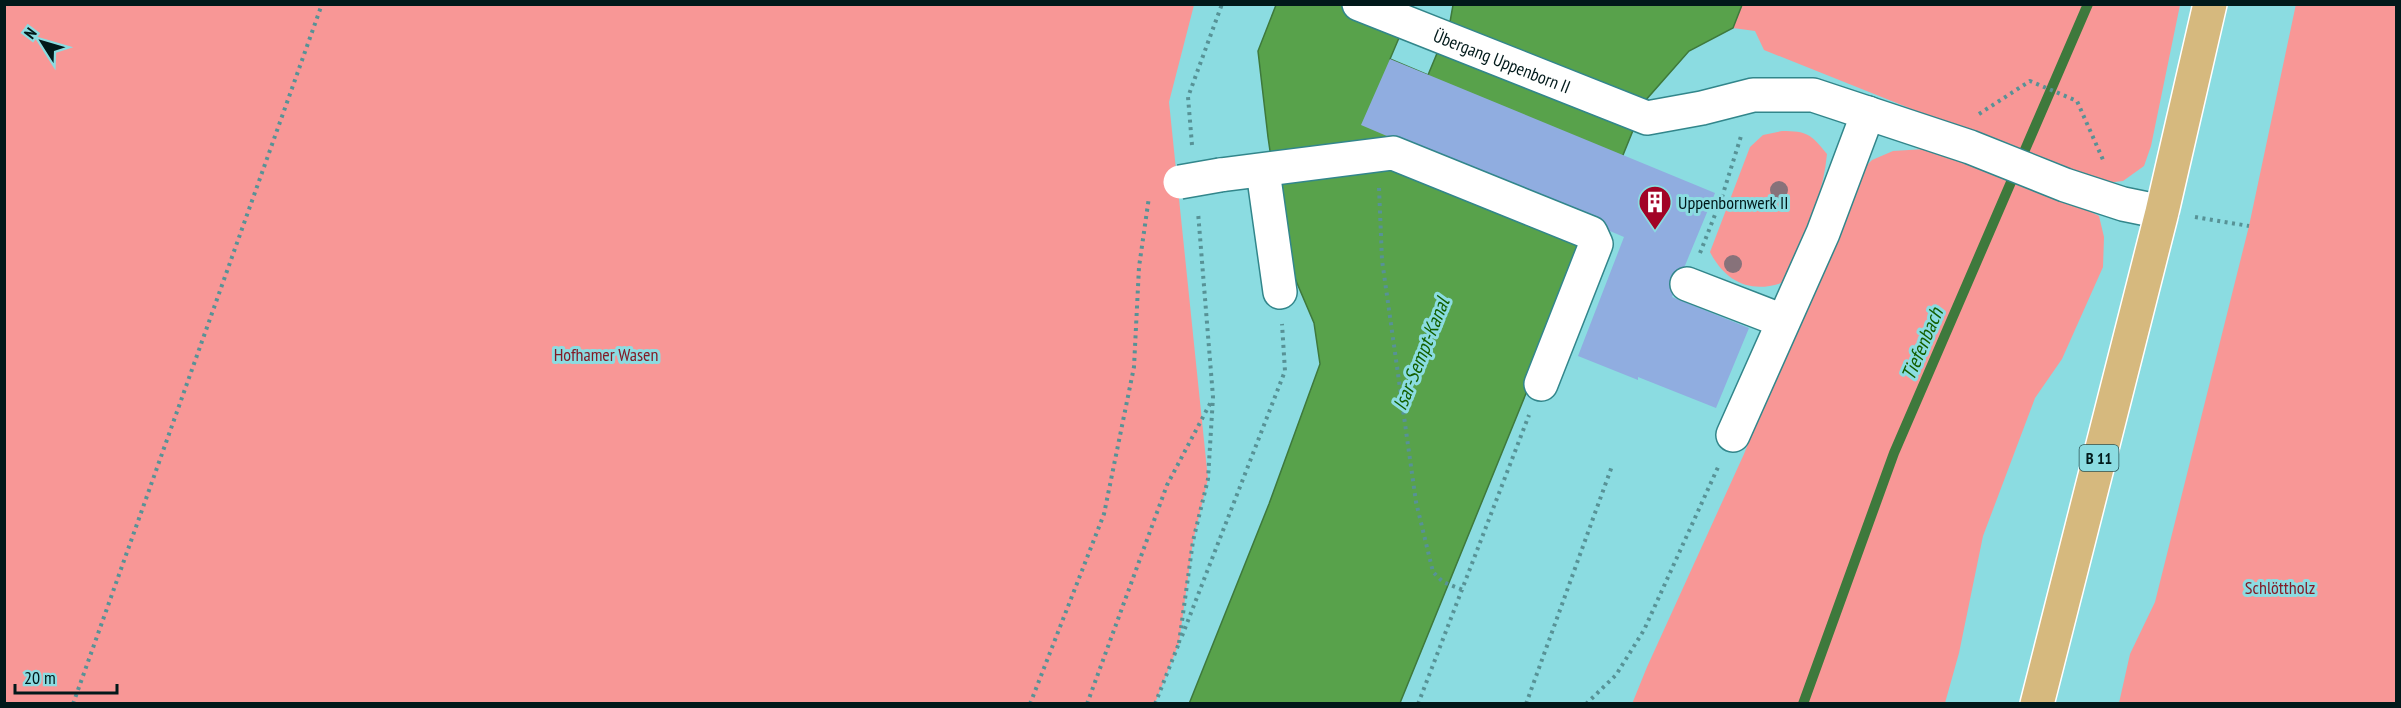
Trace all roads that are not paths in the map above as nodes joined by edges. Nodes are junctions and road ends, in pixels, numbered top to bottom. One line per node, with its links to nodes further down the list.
1 (1359, 4): 3 (lane, Übergang Uppenborn II)
2 (2210, 4): 6 (main road, B 11)
3 (1868, 113): 6 (lane); 9 (lane)
4 (1269, 170): 5 (lane, bridge); 8 (lane); 10 (lane)
5 (1190, 179)
6 (2162, 212): 12 (main road, B 11)
7 (1687, 284): 9 (lane)
8 (1280, 292)
9 (1784, 321): 11 (lane)
10 (1541, 384)
11 (1733, 435)
12 (2037, 704)

